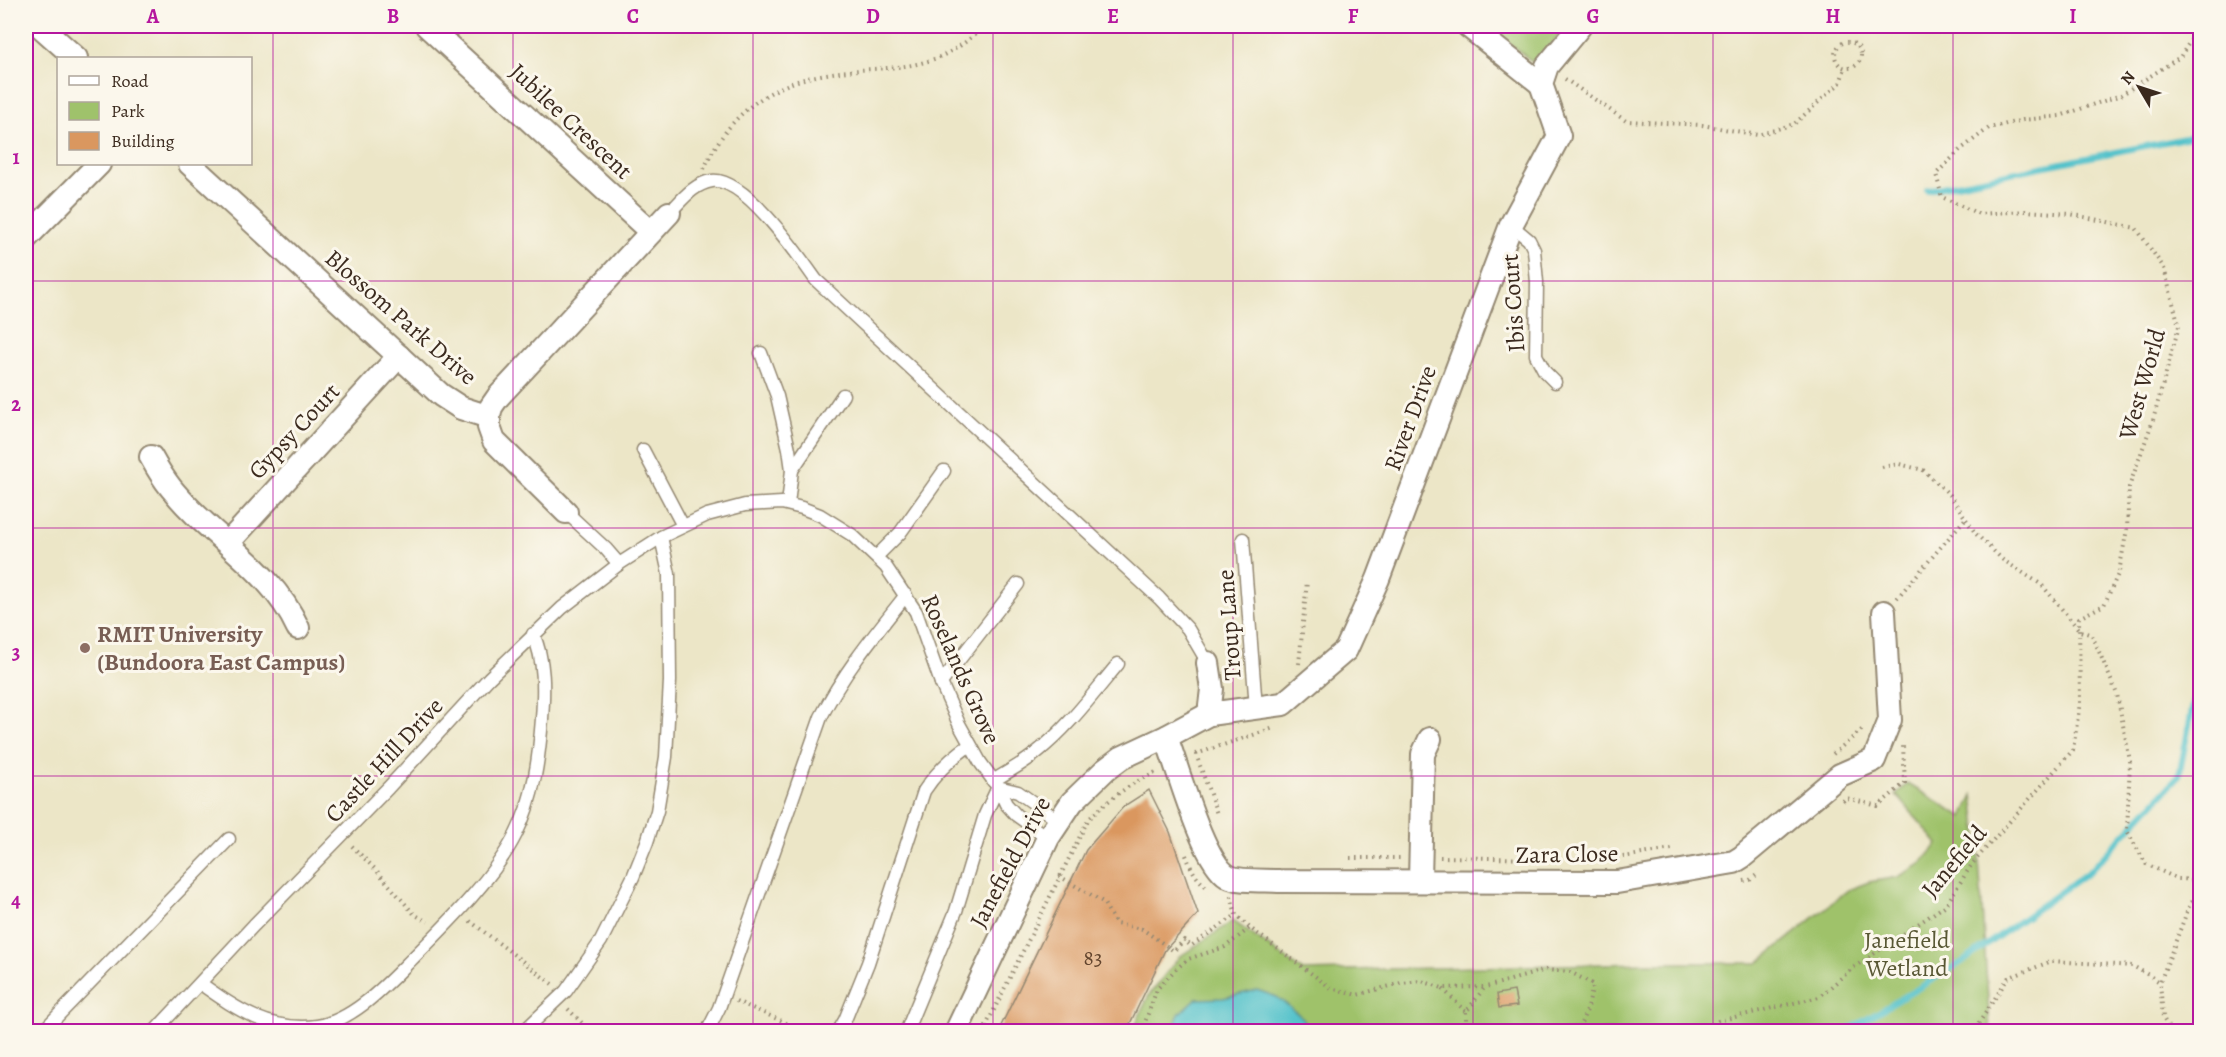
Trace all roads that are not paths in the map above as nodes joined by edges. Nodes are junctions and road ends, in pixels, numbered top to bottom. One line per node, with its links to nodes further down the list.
1 (40, 26): 5 (street)
2 (427, 26): 11 (street, Jubilee Crescent)
3 (1468, 26): 6 (street)
4 (1580, 26): 6 (street)
5 (75, 57)
6 (1544, 75): 10 (street, River Drive)
7 (98, 165): 12 (street)
8 (191, 165): 14 (street, Blossom Park Drive)
9 (669, 213): 11 (street); 36 (lane)
10 (1511, 225): 15 (lane, Ibis Court); 38 (street, River Drive)
11 (651, 232): 17 (street)
12 (26, 238)
13 (761, 353): 20 (lane)
14 (399, 356): 17 (street, Blossom Park Drive); 27 (street, Gypsy Court)
15 (1555, 382)
16 (843, 395): 20 (lane)
17 (489, 417): 23 (street, Blossom Park Drive)
18 (642, 450): 24 (lane)
19 (151, 457): 27 (street)
20 (792, 470): 22 (lane)
21 (944, 471): 28 (lane)
22 (788, 504): 24 (lane, Roselands Grove); 28 (lane, Roselands Grove)
23 (566, 512): 29 (lane)
24 (683, 526): 25 (lane, Roselands Grove)
25 (661, 537): 29 (lane, Castle Hill Drive); 50 (lane)
26 (1244, 538): 38 (lane, Troup Lane)
27 (228, 543): 33 (street)
28 (876, 557): 31 (lane, Roselands Grove)
29 (619, 564): 34 (lane, Castle Hill Drive)
30 (1018, 584): 37 (lane)
31 (906, 595): 37 (lane, Roselands Grove); 51 (lane)
32 (1884, 612): 46 (street, Zara Close)
33 (298, 628)
34 (533, 634): 47 (lane, Castle Hill Drive); 47 (lane)
35 (1118, 663): 43 (lane)
36 (1208, 663): 39 (street)
37 (941, 683): 42 (lane, Roselands Grove)
38 (1245, 710): 39 (street, Janefield Drive)
39 (1209, 714): 40 (street, Janefield Drive)
40 (1166, 737): 44 (street, Janefield Drive); 46 (street, Zara Close)
41 (1430, 739): 46 (street)
42 (970, 745): 43 (lane, Roselands Grove); 52 (lane)
43 (996, 784): 44 (lane); 44 (lane, Roselands Grove); 53 (lane)
44 (1054, 830): 54 (street, Janefield Drive)
45 (229, 839): 48 (lane)
46 (1420, 880)
47 (201, 984): 49 (lane, Castle Hill Drive)
48 (42, 1032)
49 (154, 1032)
50 (523, 1032)
51 (707, 1032)
52 (838, 1032)
53 (906, 1032)
54 (956, 1032)

